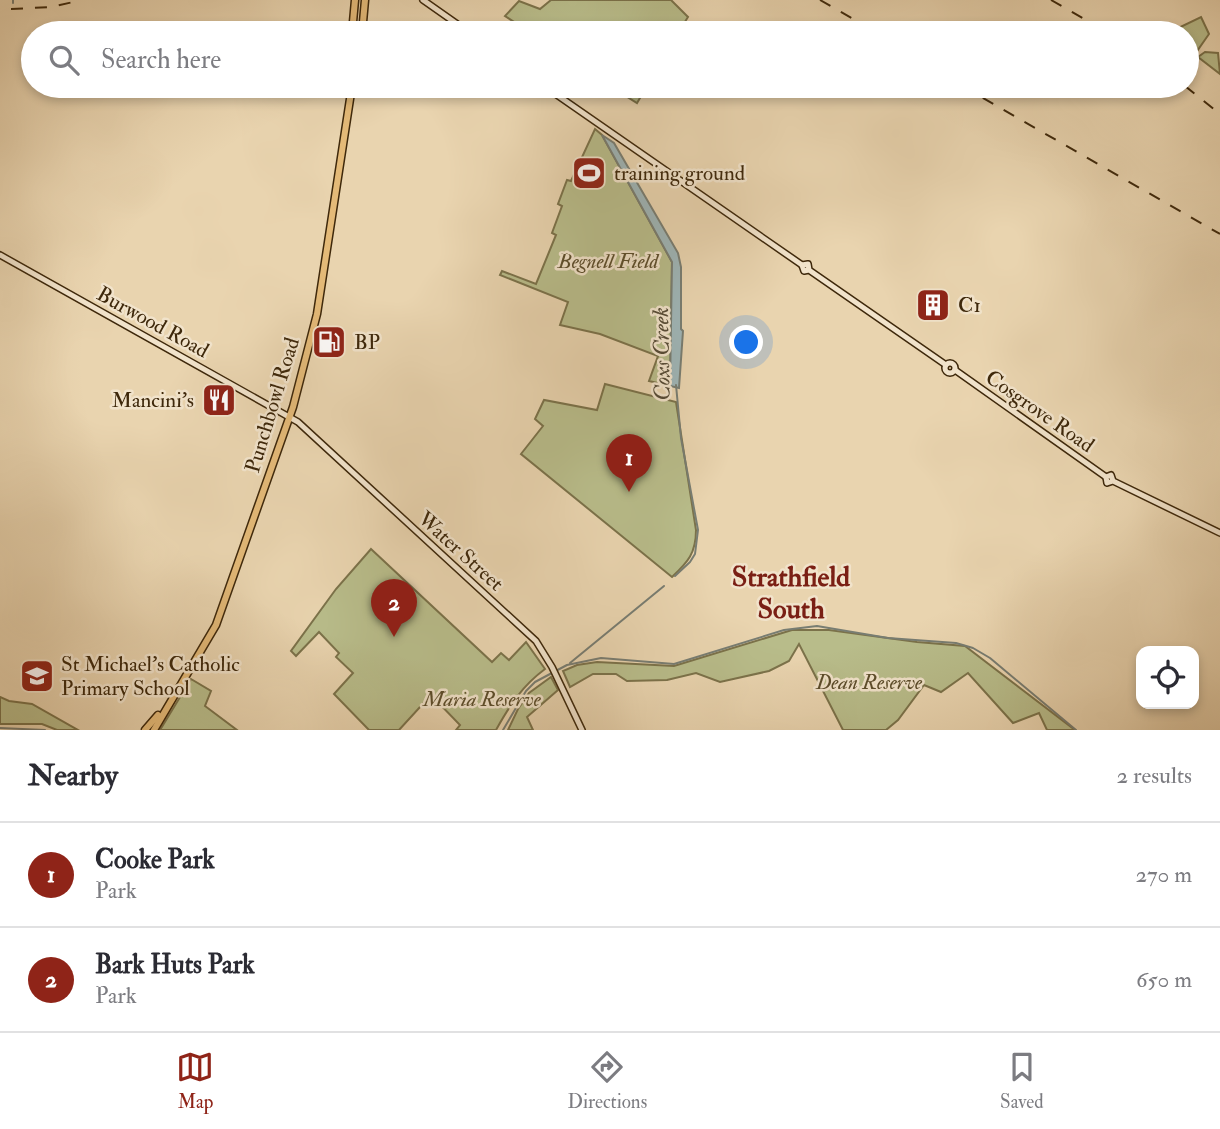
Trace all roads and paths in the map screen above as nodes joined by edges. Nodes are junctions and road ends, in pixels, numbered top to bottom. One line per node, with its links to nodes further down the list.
1 (355, 0): 4 (main road)
2 (365, 0): 5 (main road)
3 (423, 0): 6 (main road)
4 (353, 21)
5 (363, 21)
6 (453, 21)
7 (349, 98): 10 (main road, Punchbowl Road)
8 (561, 98): 11 (main road, Cosgrove Road)
9 (0, 256): 10 (main road, Burwood Road)
10 (290, 416): 12 (main road, Punchbowl Road); 15 (main road, Water Street)
11 (1220, 533)
12 (164, 709): 13 (main road, Punchbowl Road); 14 (main road, Punchbowl Road)
13 (145, 730)
14 (154, 730)
15 (582, 730)

